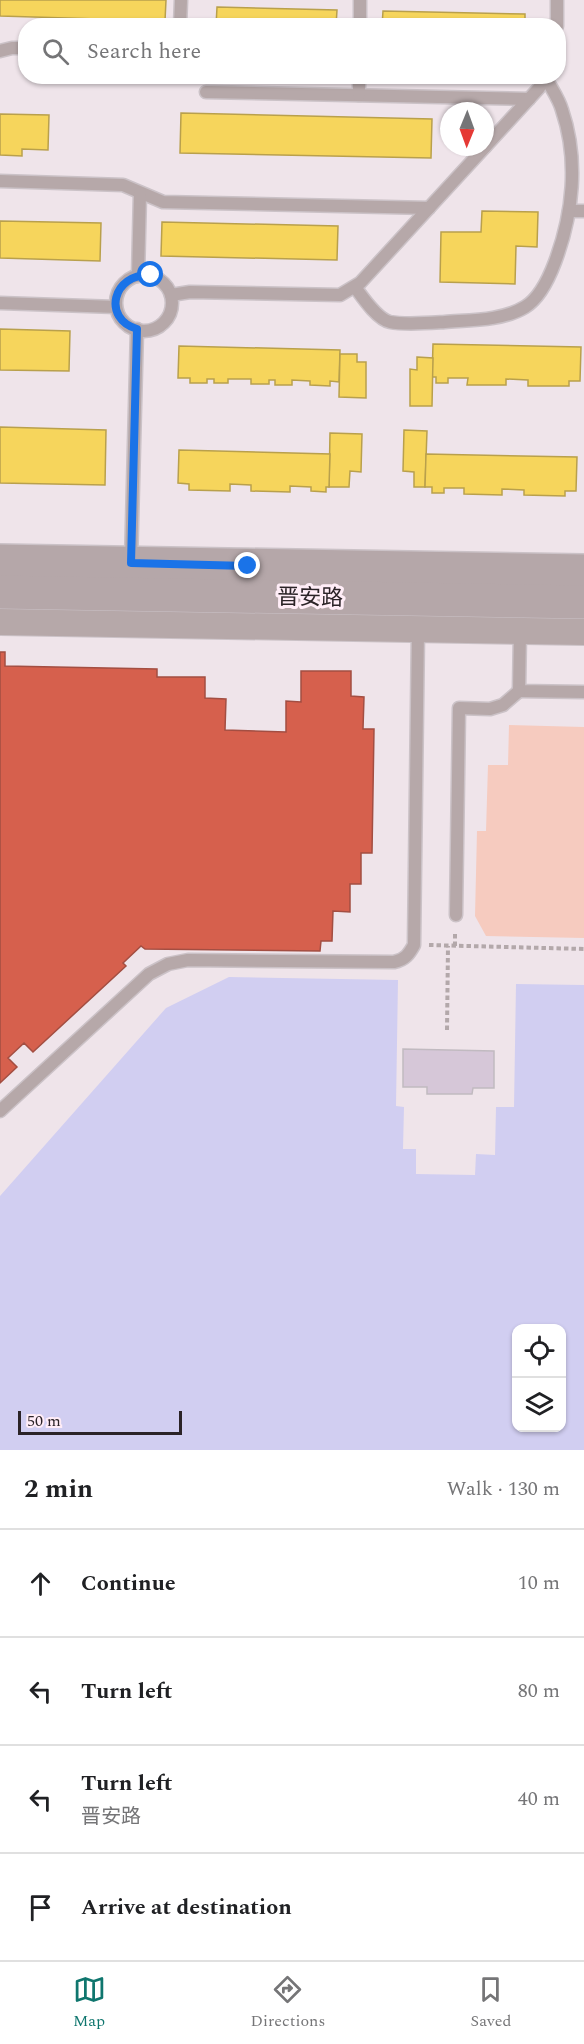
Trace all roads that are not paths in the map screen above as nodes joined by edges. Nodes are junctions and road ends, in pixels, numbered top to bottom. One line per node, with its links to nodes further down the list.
1 (181, 0): 4 (lane)
2 (360, 0): 5 (lane)
3 (557, 0): 6 (lane)
4 (180, 18)
5 (360, 18)
6 (557, 18)
7 (18, 48): 8 (lane)
8 (0, 51)
9 (359, 84): 13 (lane)
10 (542, 84): 14 (lane)
11 (550, 84): 20 (lane)
12 (206, 92): 13 (lane)
13 (359, 95): 14 (lane)
14 (529, 99): 15 (lane)
15 (494, 137)
16 (477, 156): 19 (lane)
17 (0, 181): 18 (lane)
18 (140, 193): 19 (lane); 22 (lane)
19 (429, 208): 23 (lane)
20 (569, 211): 21 (lane); 23 (lane)
21 (584, 211)
22 (138, 276): 24 (lane); 26 (lane)
23 (355, 287): 24 (lane)
24 (171, 295): 27 (lane)
25 (0, 303): 26 (lane)
26 (116, 307): 27 (lane)
27 (137, 329): 29 (lane)
28 (0, 561): 29 (main road, 晋安路)
29 (131, 563): 30 (main road, 晋安路)
30 (584, 571)
31 (0, 592): 32 (main road, 晋安路)
32 (584, 602)
33 (0, 622): 34 (street)
34 (418, 629): 35 (street); 40 (lane)
35 (520, 631): 36 (street); 37 (lane)
36 (584, 632)
37 (519, 691): 38 (lane); 39 (lane)
38 (584, 692)
39 (456, 915)
40 (0, 1111)

